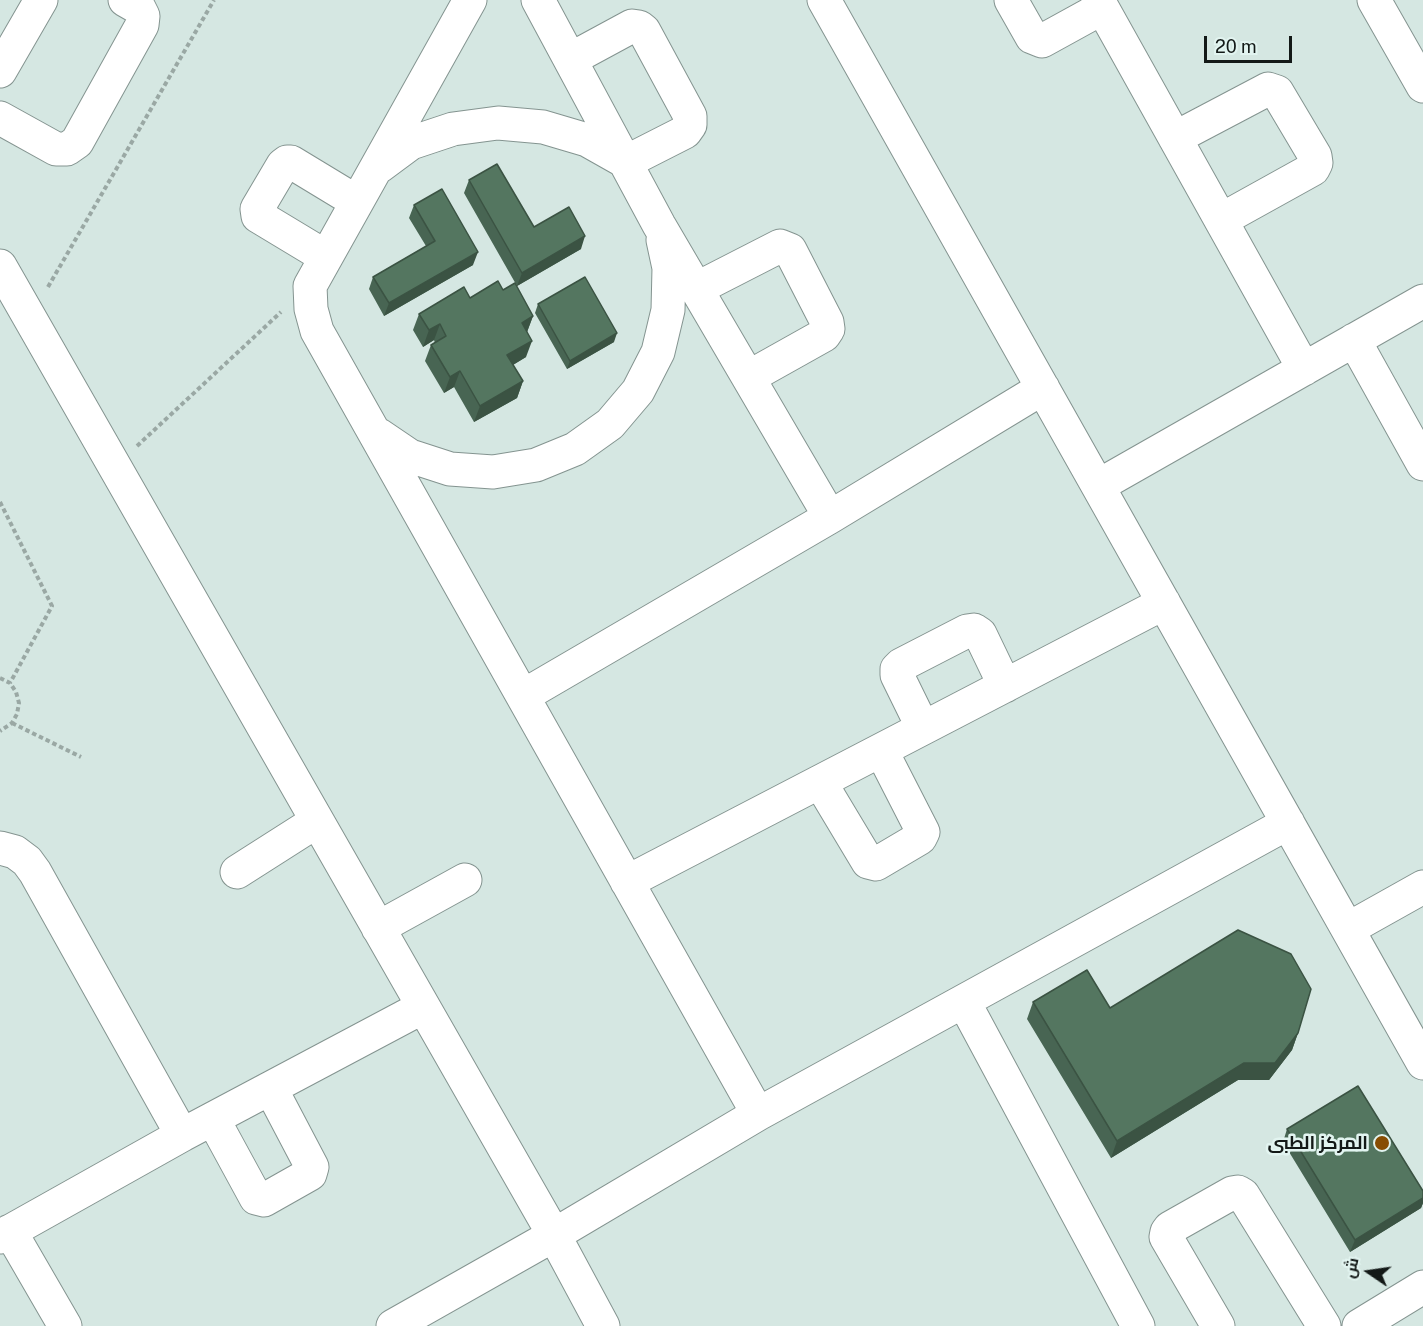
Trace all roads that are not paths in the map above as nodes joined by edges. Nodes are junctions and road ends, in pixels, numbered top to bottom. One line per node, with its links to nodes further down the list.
1 (40, 0): 10 (street)
2 (125, 0): 12 (street)
3 (471, 0): 15 (street)
4 (538, 0): 9 (street)
5 (824, 0): 26 (street)
6 (1011, 0): 8 (street)
7 (1374, 0): 11 (street)
8 (1100, 4): 13 (street)
9 (571, 59): 14 (street); 14 (street)
10 (0, 71)
11 (1423, 86)
12 (0, 118)
13 (1175, 138): 17 (street); 17 (street)
14 (626, 162): 15 (street); 18 (street)
15 (376, 169): 16 (street)
16 (357, 202): 19 (street); 19 (street)
17 (1221, 220): 24 (street)
18 (659, 225): 21 (street); 27 (street)
19 (326, 257): 27 (street)
20 (0, 266): 37 (street)
21 (698, 288): 25 (street); 25 (street)
22 (1423, 301): 23 (street)
23 (1354, 340): 24 (street); 28 (street)
24 (1305, 369): 29 (street)
25 (749, 377): 30 (street)
26 (1043, 388): 29 (street); 30 (street)
27 (375, 433): 33 (street)
28 (1423, 464)
29 (1098, 486): 31 (street)
30 (830, 517): 33 (street)
31 (1164, 603): 32 (street); 38 (street)
32 (1005, 686): 34 (street); 34 (street)
33 (523, 696): 42 (street)
34 (923, 728): 35 (street)
35 (881, 750): 36 (street); 36 (street)
36 (820, 782): 42 (street)
37 (317, 821): 40 (street); 44 (street)
38 (1288, 823): 45 (street); 46 (street)
39 (0, 848): 52 (street)
40 (237, 872)
41 (465, 880): 44 (street)
42 (627, 882): 50 (street)
43 (1423, 887): 45 (street)
44 (378, 928): 47 (street)
45 (1348, 929): 48 (street)
46 (964, 1002): 50 (street); 59 (street)
47 (423, 1007): 49 (street); 54 (street)
48 (1423, 1063)
49 (271, 1089): 51 (street); 51 (street)
50 (758, 1114): 54 (street)
51 (213, 1119): 52 (street)
52 (182, 1135): 53 (street)
53 (5, 1234): 56 (street)
54 (554, 1235): 57 (street); 58 (street)
55 (1423, 1287): 62 (street)
56 (65, 1326)
57 (393, 1326)
58 (603, 1326)
59 (1138, 1326)
60 (1218, 1326): 61 (street)
61 (1324, 1326)
62 (1359, 1326)

